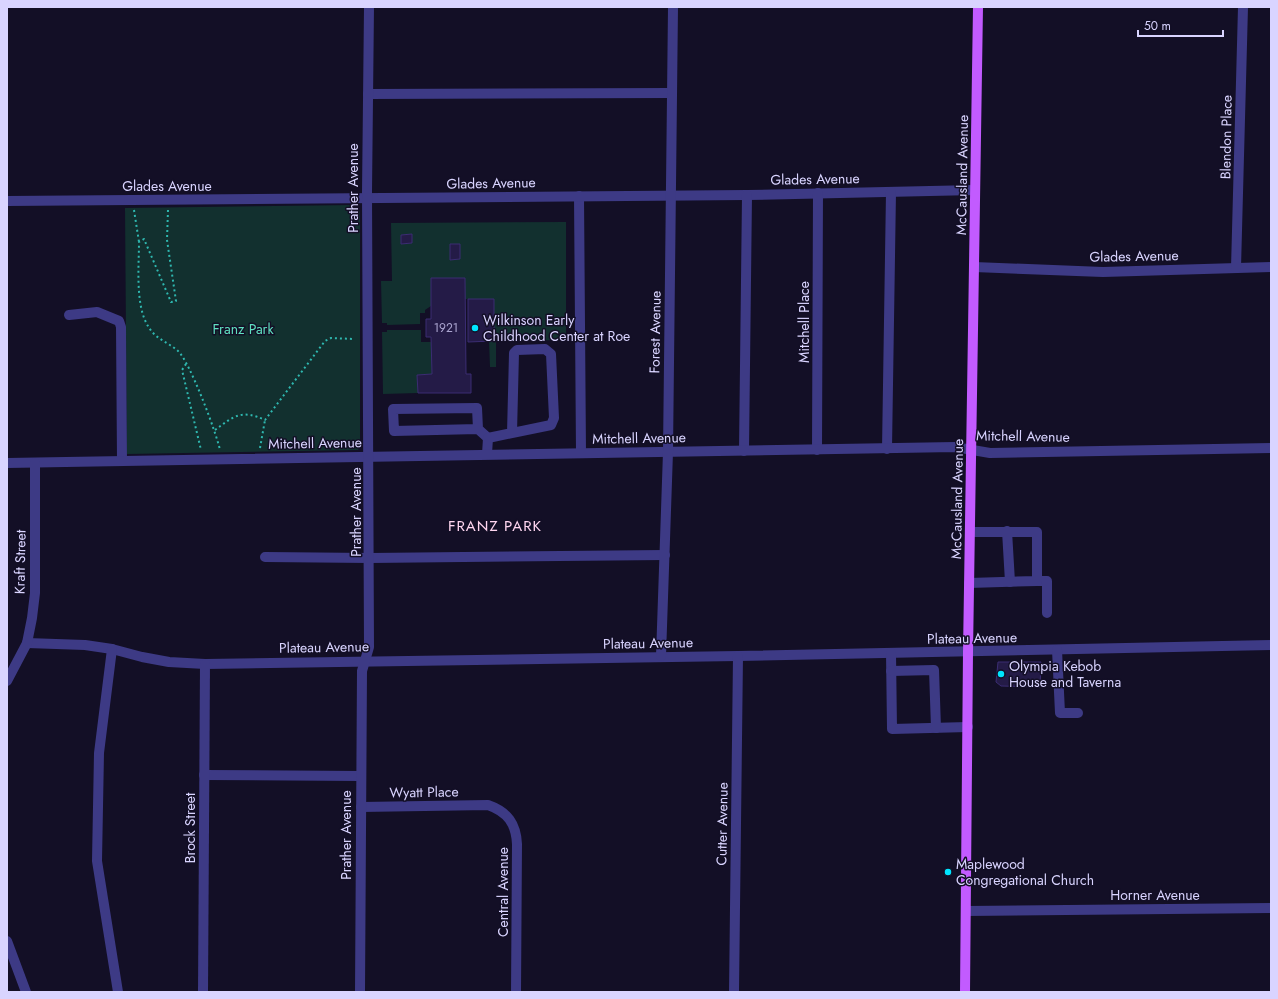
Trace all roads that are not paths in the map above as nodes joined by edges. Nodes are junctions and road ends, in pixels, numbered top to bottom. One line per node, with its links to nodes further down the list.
1 (369, 7): 6 (street, Prather Avenue)
2 (673, 7): 5 (street, Forest Avenue)
3 (978, 7): 7 (main road, McCausland Avenue)
4 (1243, 7): 17 (street, Blendon Place)
5 (672, 93): 6 (street); 10 (street, Forest Avenue)
6 (368, 94): 13 (street, Prather Avenue)
7 (975, 190): 8 (street, Glades Avenue); 15 (main road, McCausland Avenue)
8 (891, 192): 9 (street, Glades Avenue); 23 (street)
9 (818, 193): 11 (street, Glades Avenue); 24 (street, Mitchell Place)
10 (671, 195): 11 (street, Glades Avenue); 12 (street, Glades Avenue); 26 (street, Forest Avenue)
11 (748, 195): 27 (street)
12 (579, 196): 13 (street, Glades Avenue); 28 (street)
13 (367, 199): 14 (street, Glades Avenue); 30 (street, Prather Avenue)
14 (7, 201)
15 (974, 267): 17 (street, Glades Avenue); 25 (main road, McCausland Avenue)
16 (1271, 267): 17 (street, Glades Avenue)
17 (1236, 268)
18 (69, 315): 31 (street)
19 (478, 429): 19 (street); 21 (street)
20 (512, 433): 20 (street); 21 (street)
21 (488, 438): 29 (street)
22 (1271, 448): 25 (street, Mitchell Avenue)
23 (887, 449): 24 (street, Mitchell Avenue); 25 (street, Mitchell Avenue)
24 (817, 450): 27 (street, Mitchell Avenue)
25 (972, 450): 35 (main road, McCausland Avenue)
26 (668, 451): 27 (street, Mitchell Avenue); 28 (street, Mitchell Avenue); 36 (street, Forest Avenue)
27 (744, 451)
28 (581, 453): 29 (street, Mitchell Avenue)
29 (487, 454): 30 (street, Mitchell Avenue)
30 (369, 456): 31 (street, Mitchell Avenue); 38 (street, Prather Avenue)
31 (122, 461): 33 (street, Mitchell Avenue)
32 (7, 463): 33 (street, Mitchell Avenue)
33 (35, 463): 43 (street, Kraft Street)
34 (1007, 531): 35 (street); 39 (street); 40 (street)
35 (970, 532): 41 (main road, McCausland Avenue)
36 (666, 555): 38 (street); 49 (street, Forest Avenue)
37 (265, 557): 38 (street)
38 (370, 558): 51 (street, Prather Avenue)
39 (1037, 581): 40 (street); 42 (street)
40 (1010, 582): 41 (street)
41 (969, 583): 47 (main road, McCausland Avenue)
42 (1047, 613)
43 (27, 643): 45 (street, Plateau Avenue); 54 (street, Kraft Street)
44 (1271, 645): 46 (street, Plateau Avenue)
45 (112, 649): 52 (street, Plateau Avenue); 66 (street)
46 (1057, 650): 47 (street, Plateau Avenue); 55 (street)
47 (968, 652): 48 (street, Plateau Avenue); 56 (main road, McCausland Avenue)
48 (891, 653): 50 (street, Plateau Avenue); 53 (street)
49 (661, 656): 50 (street, Plateau Avenue); 51 (street, Plateau Avenue)
50 (738, 656): 70 (street, Cutter Avenue)
51 (365, 661): 52 (street, Plateau Avenue); 59 (street, Prather Avenue)
52 (205, 664): 58 (street, Brock Street)
53 (891, 671): 57 (street); 57 (street)
54 (7, 681)
55 (1078, 713)
56 (968, 727): 57 (street); 63 (main road, McCausland Avenue)
57 (936, 728)
58 (204, 775): 59 (street); 67 (street, Brock Street)
59 (360, 776): 61 (street, Prather Avenue)
60 (488, 805): 61 (street, Wyatt Place); 69 (street, Central Avenue)
61 (361, 806): 68 (street, Prather Avenue)
62 (1271, 908): 63 (street, Horner Avenue)
63 (966, 911): 71 (main road, McCausland Avenue)
64 (7, 941): 65 (street)
65 (26, 992)
66 (118, 992)
67 (203, 992)
68 (360, 992)
69 (516, 992)
70 (734, 992)
71 (965, 992)

